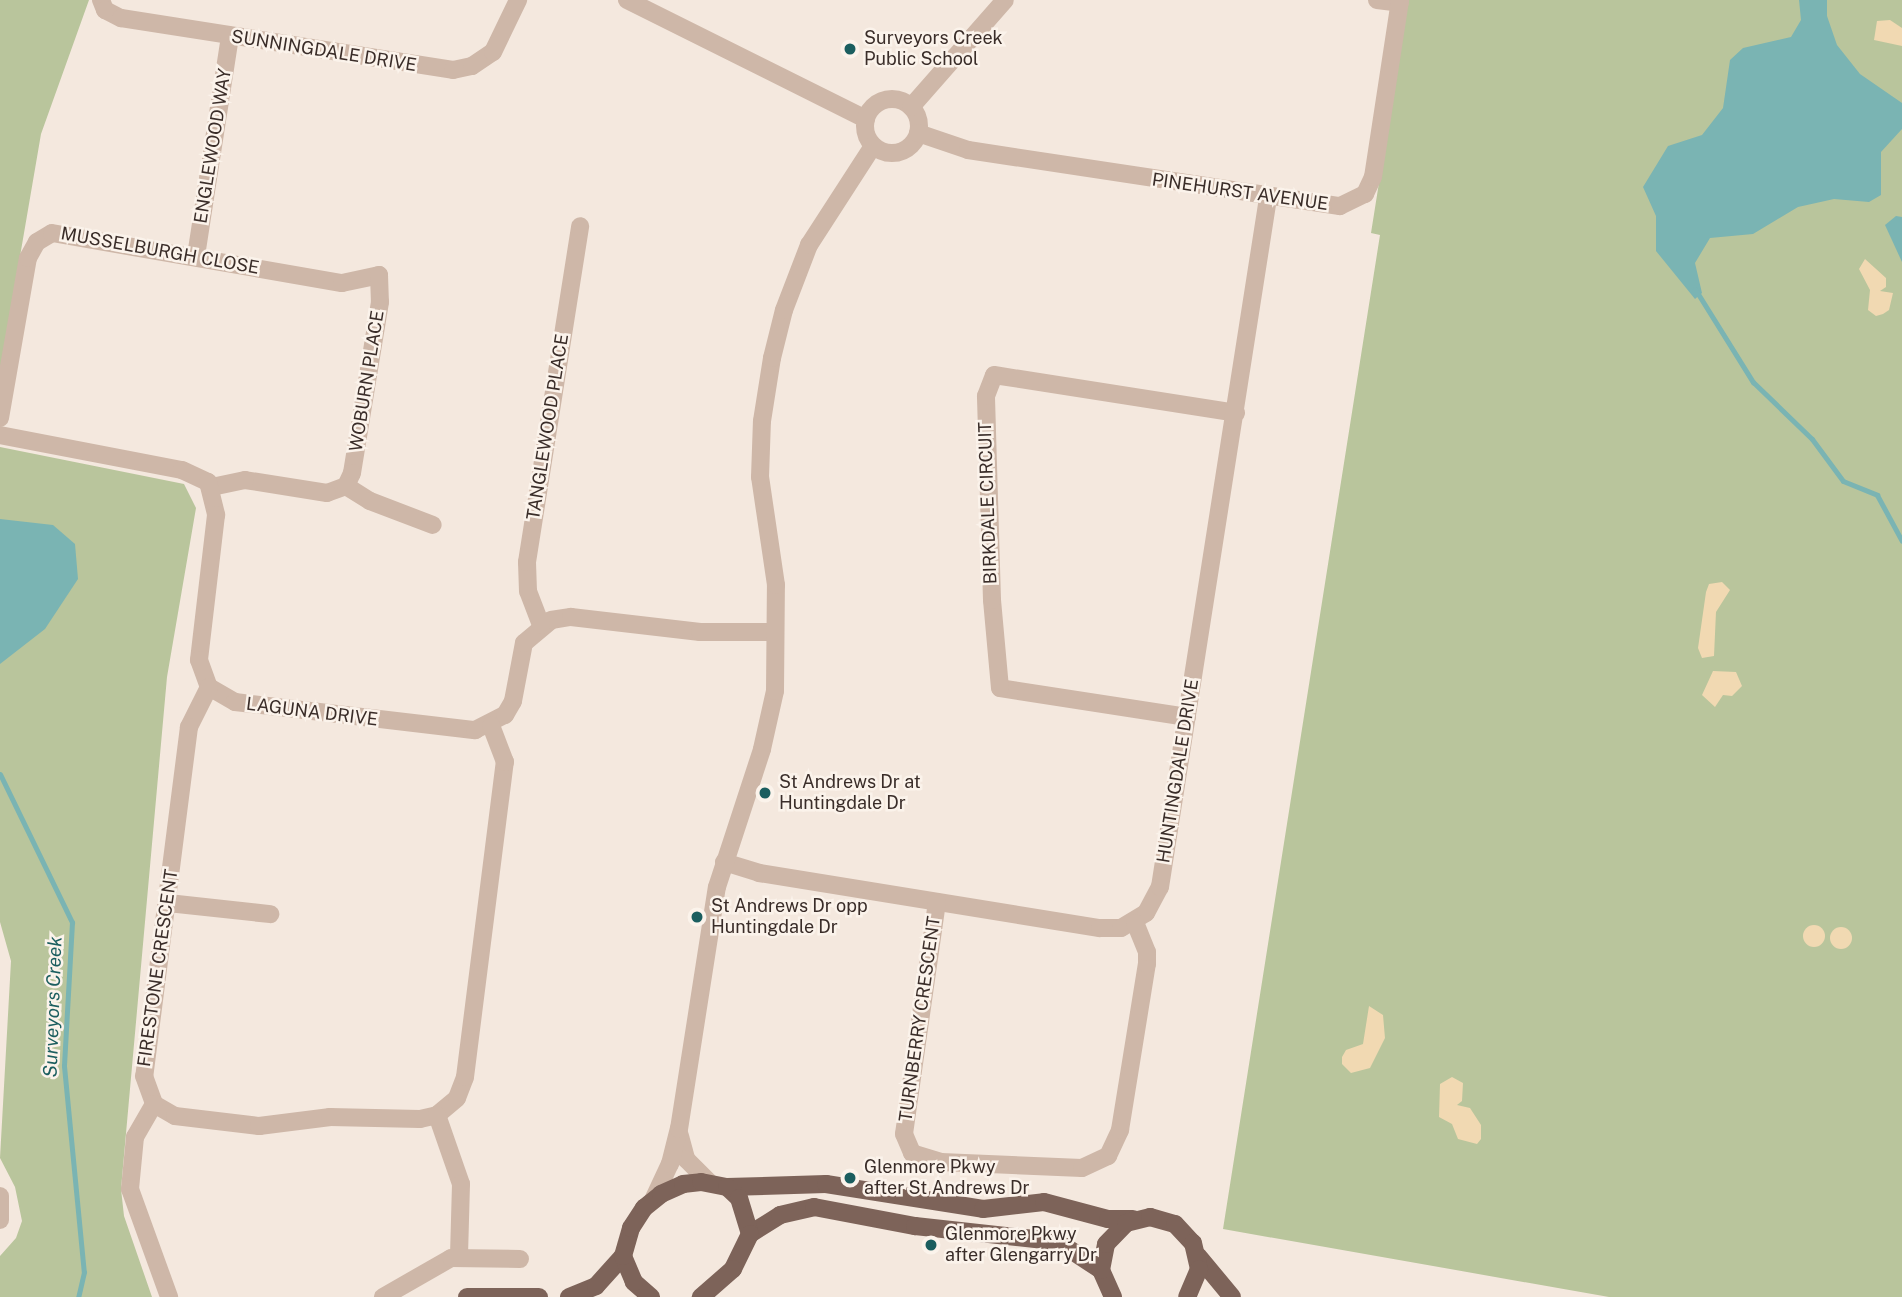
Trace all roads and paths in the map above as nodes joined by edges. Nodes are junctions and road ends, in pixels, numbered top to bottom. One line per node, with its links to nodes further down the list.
1 (101, 0): 7 (street, SUNNINGDALE DRIVE)
2 (518, 0): 7 (street, SUNNINGDALE DRIVE)
3 (627, 0): 9 (street)
4 (1005, 0): 8 (street)
5 (1377, 0): 6 (street)
6 (1400, 2): 12 (street, PINEHURST AVENUE)
7 (230, 36): 14 (street, ENGLEWOOD WAY)
8 (911, 107): 9 (street); 10 (street)
9 (866, 119): 11 (street)
10 (918, 133): 11 (street); 12 (street, PINEHURST AVENUE)
11 (873, 146): 23 (street)
12 (1268, 198): 16 (street, HUNTINGDALE DRIVE)
13 (580, 226): 22 (street, TANGLEWOOD PLACE)
14 (196, 256): 15 (street, MUSSELBURGH CLOSE); 17 (street, MUSSELBURGH CLOSE)
15 (380, 275): 19 (street, WOBURN PLACE)
16 (1236, 412): 25 (street, HUNTINGDALE DRIVE); 25 (street, BIRKDALE CIRCUIT)
17 (0, 418)
18 (0, 435): 20 (street)
19 (346, 486): 20 (street); 21 (street)
20 (212, 487): 24 (street)
21 (433, 524)
22 (541, 625): 23 (street); 26 (street)
23 (773, 632): 27 (street)
24 (209, 687): 26 (street, LAGUNA DRIVE); 29 (street, FIRESTONE CRESCENT)
25 (1187, 717): 31 (street, HUNTINGDALE DRIVE)
26 (491, 726): 33 (street)
27 (724, 862): 28 (street); 34 (street)
28 (937, 902): 31 (street); 31 (street, TURNBERRY CRESCENT)
29 (168, 903): 30 (street); 32 (street, FIRESTONE CRESCENT)
30 (271, 915)
31 (1135, 923)
32 (154, 1104): 33 (street); 46 (street)
33 (437, 1115): 43 (street)
34 (679, 1129): 35 (street); 37 (street)
35 (718, 1185): 37 (main road); 38 (main road); 40 (main road)
36 (0, 1196): 39 (street)
37 (653, 1200): 41 (main road)
38 (1133, 1219): 42 (main road); 45 (main road)
39 (0, 1220)
40 (750, 1234): 45 (main road); 52 (main road)
41 (623, 1256): 50 (main road); 51 (main road)
42 (1198, 1256): 54 (main road); 55 (main road)
43 (459, 1257): 44 (street); 47 (street)
44 (520, 1259)
45 (1101, 1270): 53 (main road)
46 (169, 1297)
47 (383, 1297)
48 (467, 1297): 49 (main road)
49 (539, 1297)
50 (569, 1297)
51 (651, 1297)
52 (701, 1297)
53 (1113, 1297)
54 (1186, 1297)
55 (1232, 1297)

